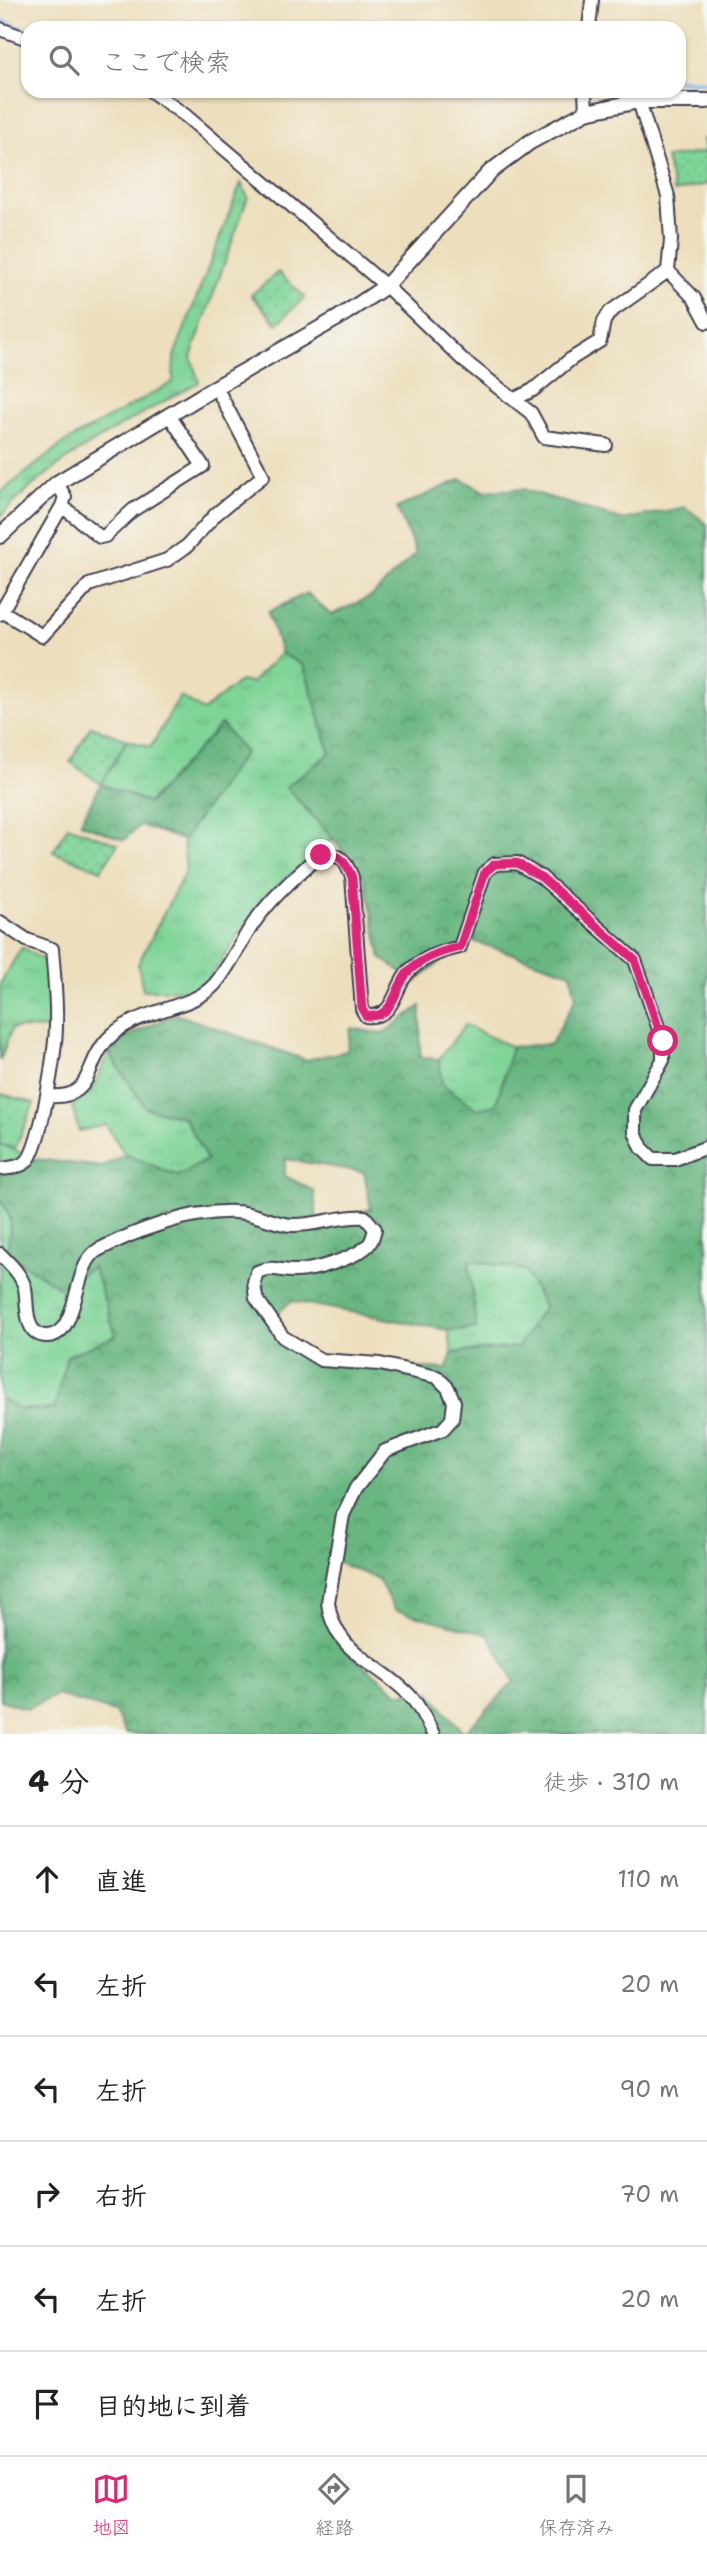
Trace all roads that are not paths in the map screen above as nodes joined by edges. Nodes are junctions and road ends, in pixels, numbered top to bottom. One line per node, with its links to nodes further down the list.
1 (592, 0): 2 (street)
2 (590, 21)
3 (0, 29): 4 (street)
4 (21, 36)
5 (160, 98): 11 (street)
6 (585, 98): 9 (street)
7 (639, 101): 8 (street); 9 (street); 10 (street)
8 (707, 101)
9 (586, 112): 11 (street)
10 (668, 271): 12 (street); 14 (street)
11 (386, 286): 13 (street); 14 (street)
12 (707, 322)
13 (216, 387): 15 (street); 20 (street)
14 (515, 399): 16 (street)
15 (169, 415): 17 (street); 18 (street)
16 (606, 444)
17 (57, 483): 18 (street); 19 (street)
18 (62, 506): 20 (street)
19 (0, 536)
20 (1, 612)
21 (0, 922): 22 (street)
22 (47, 1096): 23 (street); 24 (street)
23 (707, 1147)
24 (0, 1169)
25 (0, 1254): 26 (street)
26 (433, 1734)

